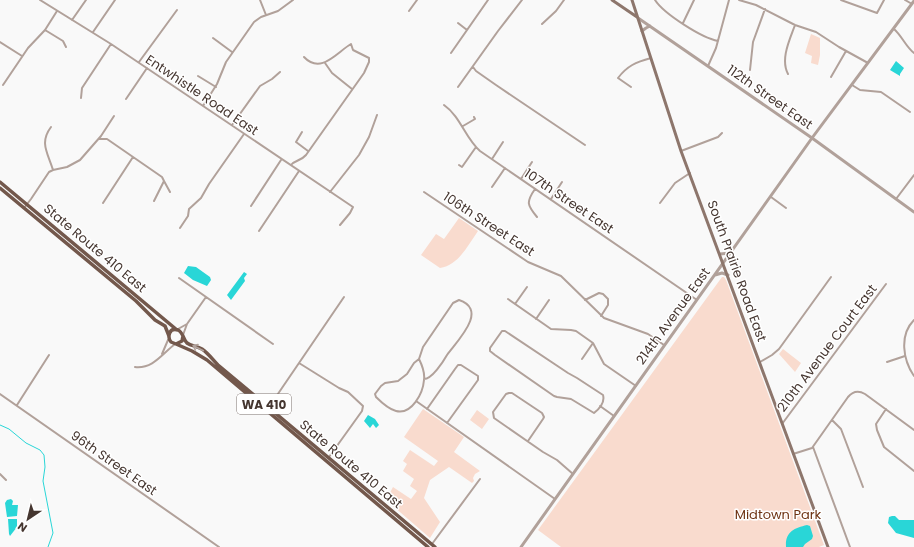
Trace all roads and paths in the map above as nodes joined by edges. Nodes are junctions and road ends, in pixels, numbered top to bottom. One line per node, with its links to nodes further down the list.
1 (40, 0): 24 (street, Entwhistle Road East)
2 (86, 0): 28 (street)
3 (115, 0): 38 (street)
4 (260, 0): 26 (street)
5 (293, 0): 26 (street)
6 (417, 0): 25 (street)
7 (488, 0): 36 (street)
8 (522, 0): 55 (street)
9 (564, 0): 31 (street)
10 (612, 0): 23 (main road, 112th Street East)
11 (632, 0): 20 (main road, South Prairie Road East)
12 (655, 0): 30 (street)
13 (694, 0): 30 (street)
14 (729, 0): 40 (street)
15 (738, 0): 21 (street)
16 (841, 0): 17 (street)
17 (884, 0)
18 (905, 0): 19 (street)
19 (913, 3): 34 (street, 214th Avenue East)
20 (634, 5): 23 (main road); 27 (main road, South Prairie Road East)
21 (765, 9): 32 (street); 57 (street)
22 (177, 10): 51 (street)
23 (627, 10): 27 (main road, 112th Street East)
24 (57, 11): 28 (street, Entwhistle Road East); 35 (street)
25 (409, 11)
26 (266, 14): 45 (street)
27 (638, 18): 33 (street, 112th Street East); 37 (main road, South Prairie Road East)
28 (72, 20): 38 (street, Entwhistle Road East)
29 (458, 23): 36 (street)
30 (683, 23): 40 (street)
31 (542, 24)
32 (796, 25): 44 (street); 59 (street)
33 (650, 26): 37 (street); 54 (street, 112th Street East)
34 (894, 29): 47 (street); 53 (street, 214th Avenue East)
35 (44, 30): 43 (street); 48 (street)
36 (467, 30): 46 (street)
37 (642, 31): 50 (main road, South Prairie Road East)
38 (92, 32): 42 (street, Entwhistle Road East)
39 (213, 38): 45 (street)
40 (718, 41): 54 (street)
41 (0, 42): 48 (street)
42 (111, 44): 51 (street, Entwhistle Road East); 68 (street)
43 (66, 47)
44 (846, 51): 53 (street); 61 (street)
45 (232, 52): 64 (street)
46 (451, 53)
47 (914, 53)
48 (22, 56): 62 (street)
49 (304, 57): 52 (street)
50 (651, 58): 66 (street); 87 (main road, South Prairie Road East)
51 (139, 62): 56 (street, Entwhistle Road East)
52 (326, 63): 67 (street); 67 (street)
53 (868, 63): 63 (street, 214th Avenue East)
54 (708, 66): 82 (street, 112th Street East)
55 (473, 67): 65 (street); 85 (street)
56 (147, 68): 69 (street); 71 (street, Entwhistle Road East)
57 (750, 70)
58 (280, 72): 76 (street)
59 (788, 74)
60 (198, 76): 64 (street)
61 (831, 77)
62 (3, 85)
63 (852, 85): 72 (street); 82 (street, 214th Avenue East)
64 (216, 87): 71 (street)
65 (458, 87)
66 (631, 87)
67 (352, 89): 88 (street)
68 (81, 98)
69 (126, 99)
70 (444, 105): 77 (street, 107th Street East)
71 (203, 106): 76 (street, Entwhistle Road East)
72 (910, 112)
73 (378, 115): 108 (street)
74 (114, 116): 83 (street)
75 (474, 117): 77 (street)
76 (232, 125): 81 (street, Entwhistle Road East)
77 (463, 126): 86 (street, 107th Street East)
78 (51, 127): 96 (street)
79 (302, 132): 88 (street)
80 (722, 133): 87 (street)
81 (244, 134): 90 (street, Entwhistle Road East); 122 (street)
82 (812, 138): 110 (street, 214th Avenue East); 112 (street, 112th Street East)
83 (98, 139): 89 (street); 96 (street)
84 (503, 142): 91 (street)
85 (586, 145)
86 (476, 147): 91 (street, 107th Street East); 94 (street)
87 (681, 150): 98 (main road, South Prairie Road East)
88 (308, 151): 93 (street)
89 (133, 157): 101 (street); 114 (street)
90 (281, 159): 93 (street, Entwhistle Road East); 117 (street)
91 (492, 159): 95 (street, 107th Street East)
92 (532, 162): 100 (street)
93 (290, 165): 97 (street, Entwhistle Road East)
94 (459, 165)
95 (505, 168): 100 (street, 107th Street East); 104 (street)
96 (53, 170): 116 (street)
97 (299, 171): 108 (street, Entwhistle Road East); 123 (street)
98 (690, 173): 115 (street); 124 (main road, South Prairie Road East)
99 (914, 175): 112 (street)
100 (521, 179): 106 (street, 107th Street East)
101 (164, 181): 107 (street); 113 (street)
102 (0, 182): 116 (main road, State Route 410 East / WA 410)
103 (562, 182): 111 (street)
104 (492, 187)
105 (0, 188): 116 (main road, State Route 410 East / WA 410)
106 (535, 189): 111 (street, 107th Street East); 120 (street)
107 (170, 192)
108 (330, 192): 121 (street, Entwhistle Road East)
109 (424, 192): 137 (street, 106th Street East)
110 (771, 197): 118 (street); 125 (street, 214th Avenue East)
111 (550, 199): 138 (street, 107th Street East)
112 (896, 199): 119 (street, 112th Street East)
113 (154, 201)
114 (103, 203)
115 (660, 203)
116 (26, 206): 144 (main road, State Route 410 East / WA 410); 146 (main road, State Route 410 East / WA 410)
117 (251, 206)
118 (786, 208)
119 (914, 212)
120 (537, 218)
121 (340, 225)
122 (180, 228)
123 (259, 231)
124 (720, 254): 125 (street); 126 (main road, South Prairie Road East)
125 (730, 254): 126 (street, 214th Avenue East)
126 (724, 263): 127 (street, 214th Avenue East); 128 (main road, South Prairie Road East)
127 (715, 275): 128 (street); 138 (street, 214th Avenue East)
128 (728, 276): 156 (main road, South Prairie Road East)
129 (831, 277): 156 (street)
130 (179, 278): 133 (street)
131 (886, 284): 173 (street, 210th Avenue Court East)
132 (527, 287): 139 (street)
133 (206, 297): 143 (street); 149 (street)
134 (344, 297): 158 (street)
135 (508, 299): 139 (street)
136 (549, 300): 141 (street)
137 (585, 300): 140 (street, 106th Street East); 140 (street)
138 (697, 300): 150 (street, 214th Avenue East)
139 (515, 304): 141 (street)
140 (601, 316): 150 (street, 106th Street East)
141 (536, 319): 147 (street)
142 (914, 320): 152 (street)
143 (187, 324): 144 (street); 145 (street)
144 (177, 330): 145 (main road, WA 410); 146 (main road)
145 (183, 336): 148 (main road); 167 (main road, State Route 410 East / WA 410, one-way to 145)
146 (169, 337): 148 (main road, WA 410); 153 (street)
147 (593, 343): 155 (street); 162 (street)
148 (175, 344): 153 (street); 178 (main road, State Route 410 East / WA 410)
149 (273, 344)
150 (665, 346): 162 (street, 214th Avenue East)
151 (49, 355): 165 (street)
152 (905, 356): 157 (street); 160 (street)
153 (160, 357): 159 (street)
154 (419, 359): 161 (street); 161 (street); 164 (street)
155 (582, 359)
156 (760, 362): 173 (main road, South Prairie Road East)
157 (887, 362)
158 (299, 363): 167 (street); 178 (street)
159 (135, 367)
160 (914, 376)
161 (424, 380): 164 (street)
162 (636, 386): 170 (street, 214th Avenue East)
163 (0, 394): 165 (street, 96th Street East)
164 (416, 401): 168 (street)
165 (16, 405): 187 (street, 96th Street East)
166 (600, 406): 166 (street); 170 (street)
167 (268, 408): 178 (main road, State Route 410 East / WA 410)
168 (427, 409): 172 (street); 172 (street)
169 (886, 409): 171 (street); 174 (street); 179 (street)
170 (614, 416): 181 (street, 214th Avenue East)
171 (832, 420): 176 (street); 184 (street)
172 (447, 423): 185 (street)
173 (782, 424): 177 (main road, South Prairie Road East)
174 (914, 430)
175 (528, 442): 175 (street); 181 (street)
176 (813, 447): 177 (street); 190 (street)
177 (793, 454): 189 (main road, South Prairie Road East)
178 (327, 460): 186 (main road, State Route 410 East / WA 410)
179 (914, 471)
180 (0, 474): 183 (street)
181 (573, 474): 185 (street, 214th Avenue East)
182 (480, 479): 186 (street)
183 (6, 480)
184 (863, 487)
185 (555, 499): 188 (street, 214th Avenue East)
186 (432, 546)
187 (219, 547)
188 (521, 547)
189 (828, 547)
190 (850, 547)

